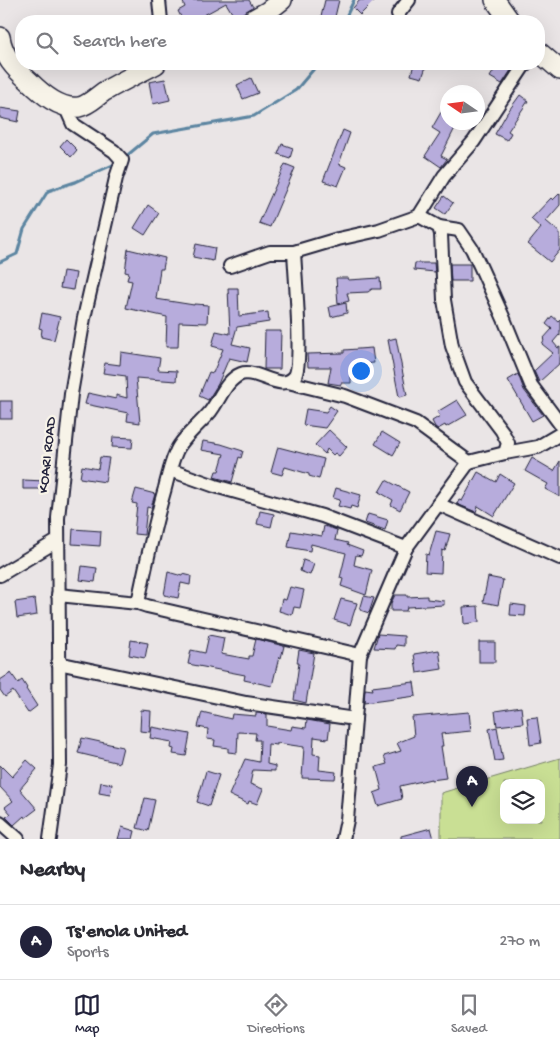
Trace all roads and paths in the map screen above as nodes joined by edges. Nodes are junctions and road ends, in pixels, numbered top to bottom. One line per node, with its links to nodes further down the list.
1 (159, 0): 6 (street)
2 (282, 0): 7 (street)
3 (409, 0): 5 (street)
4 (495, 0): 8 (street)
5 (398, 14)
6 (160, 15)
7 (261, 15)
8 (506, 15)
9 (2, 49): 11 (street)
10 (545, 57): 15 (street)
11 (15, 66)
12 (18, 70): 16 (street)
13 (141, 70): 16 (street)
14 (521, 70): 17 (street)
15 (560, 70)
16 (65, 106): 28 (street, KOARI ROAD)
17 (419, 216): 18 (street); 19 (street)
18 (439, 227): 22 (street); 24 (street)
19 (294, 252): 20 (street); 21 (street)
20 (230, 266)
21 (288, 382): 25 (street); 26 (street)
22 (560, 424)
23 (560, 434): 24 (street)
24 (505, 452): 25 (street)
25 (469, 462): 27 (street)
26 (170, 470): 29 (street); 33 (street)
27 (438, 504): 29 (street); 30 (street)
28 (57, 541): 31 (street); 32 (street, KOARI ROAD)
29 (406, 548): 34 (street)
30 (560, 558)
31 (0, 574)
32 (58, 595): 33 (street); 35 (street, KOARI ROAD)
33 (138, 602): 34 (street)
34 (360, 655): 36 (street)
35 (58, 663): 36 (street); 39 (street, KOARI ROAD)
36 (355, 719): 40 (street)
37 (0, 823): 38 (street)
38 (18, 839)
39 (50, 839)
40 (343, 839)

